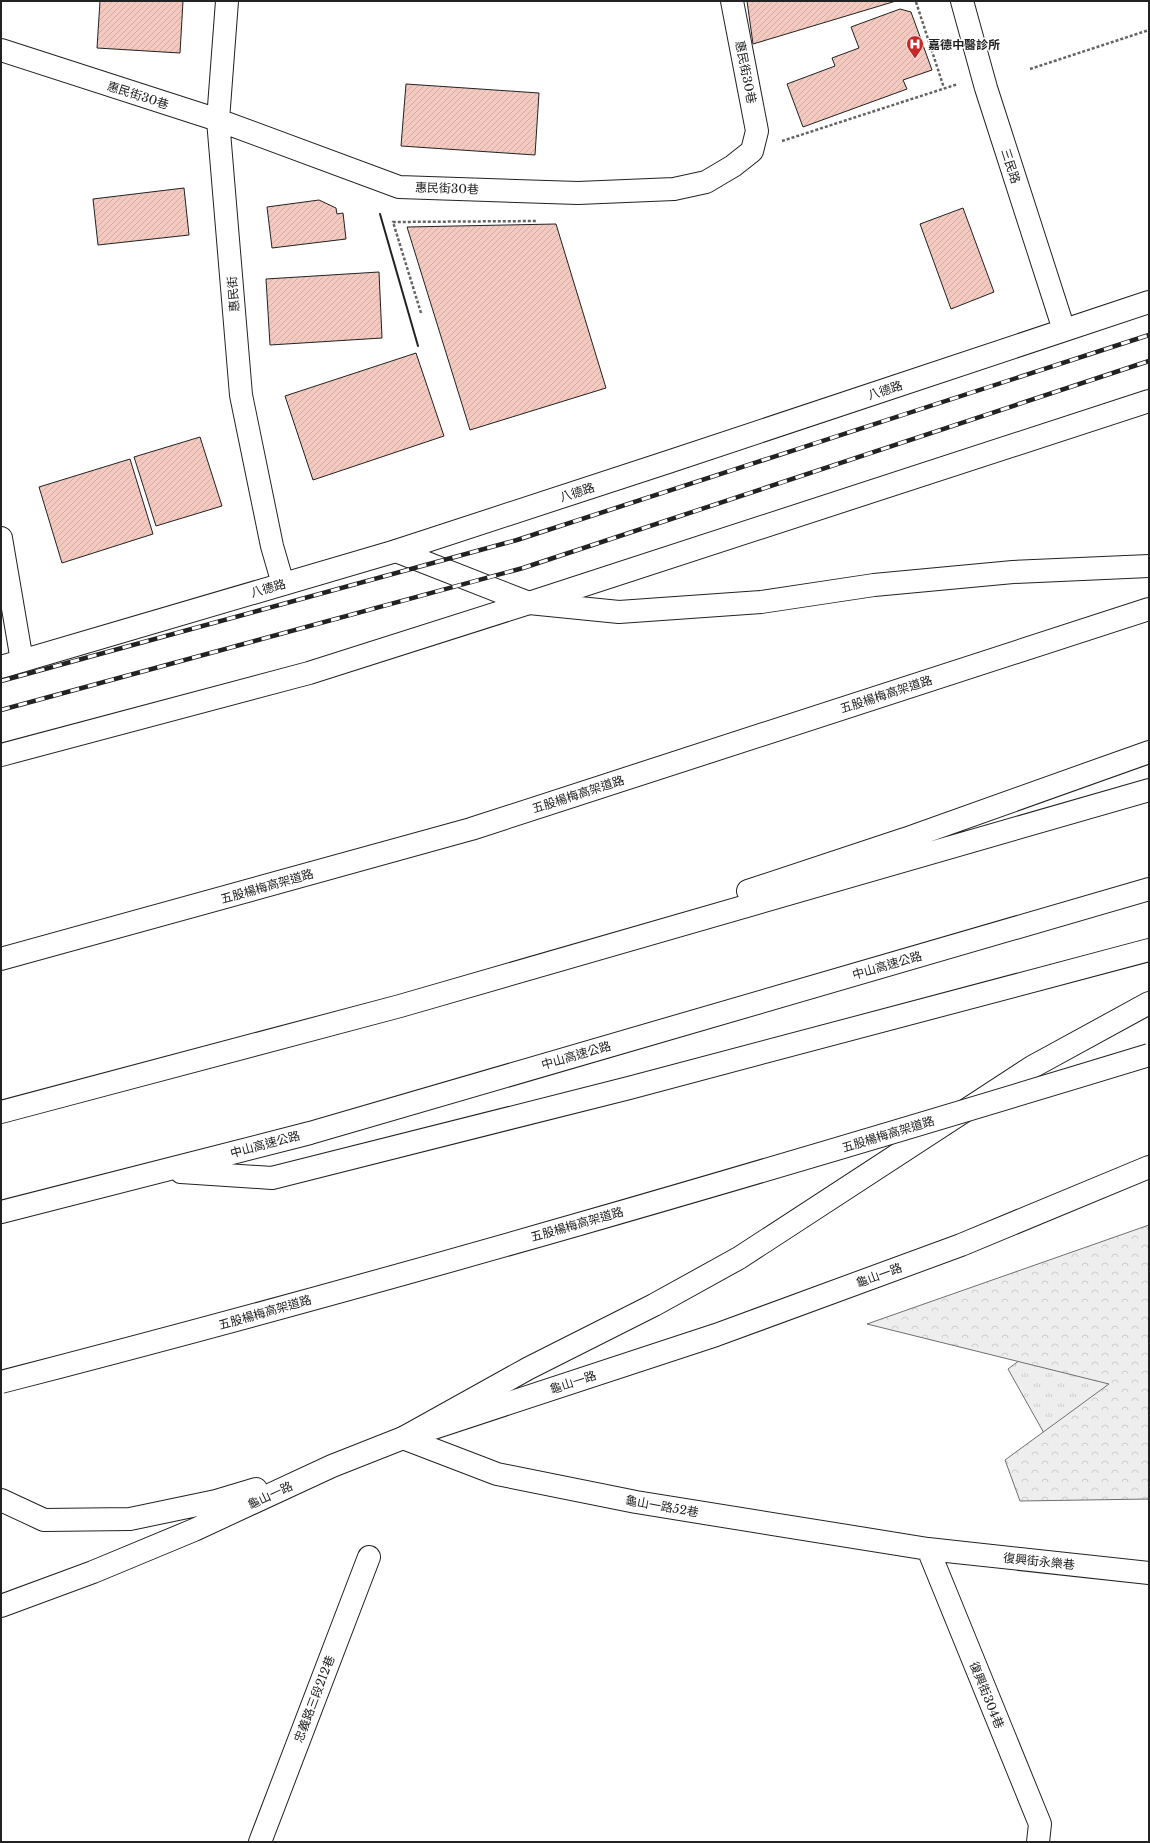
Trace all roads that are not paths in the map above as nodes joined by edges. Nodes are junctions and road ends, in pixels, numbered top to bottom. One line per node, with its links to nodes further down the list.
1 (227, 1): 5 (main road, 惠民街)
2 (732, 1): 5 (main road, 惠民街30巷)
3 (962, 1): 7 (main road, 三民路)
4 (1, 50): 5 (main road, 惠民街30巷)
5 (218, 120): 12 (main road, 惠民街)
6 (1149, 302): 7 (main road, 八德路)
7 (1064, 330): 10 (main road, 八德路)
8 (1149, 401): 13 (main road)
9 (1, 538): 15 (main road)
10 (396, 551): 12 (main road, 八德路); 13 (main road)
11 (1149, 566): 13 (main road)
12 (283, 584): 15 (main road, 八德路)
13 (529, 604): 17 (main road)
14 (1149, 609): 24 (main road, 五股楊梅高架道路)
15 (22, 661): 16 (main road, 八德路)
16 (1, 667)
17 (30, 747): 19 (main road); 20 (main road)
18 (1149, 752): 26 (main road)
19 (1, 755)
20 (1, 764)
21 (1149, 790): 26 (main road)
22 (1149, 889): 30 (main road, 中山高速公路)
23 (1149, 950): 30 (main road)
24 (1, 960)
25 (1149, 1003): 33 (main road)
26 (400, 1006): 28 (main road)
27 (1149, 1055): 32 (main road, 五股楊梅高架道路, bridge)
28 (1, 1112)
29 (1149, 1167): 33 (main road, 龜山一路)
30 (162, 1171): 31 (main road, 中山高速公路)
31 (1, 1212)
32 (1, 1382)
33 (403, 1438): 34 (main road, 龜山一路); 36 (main road, 龜山一路52巷)
34 (332, 1466): 35 (main road); 39 (main road, 龜山一路)
35 (1, 1500)
36 (928, 1549): 38 (main road, 復興街永樂巷); 41 (main road, 復興街304巷)
37 (369, 1557): 40 (main road, 忠義路三段212巷)
38 (1149, 1573)
39 (1, 1606)
40 (260, 1842)
41 (1038, 1842)

